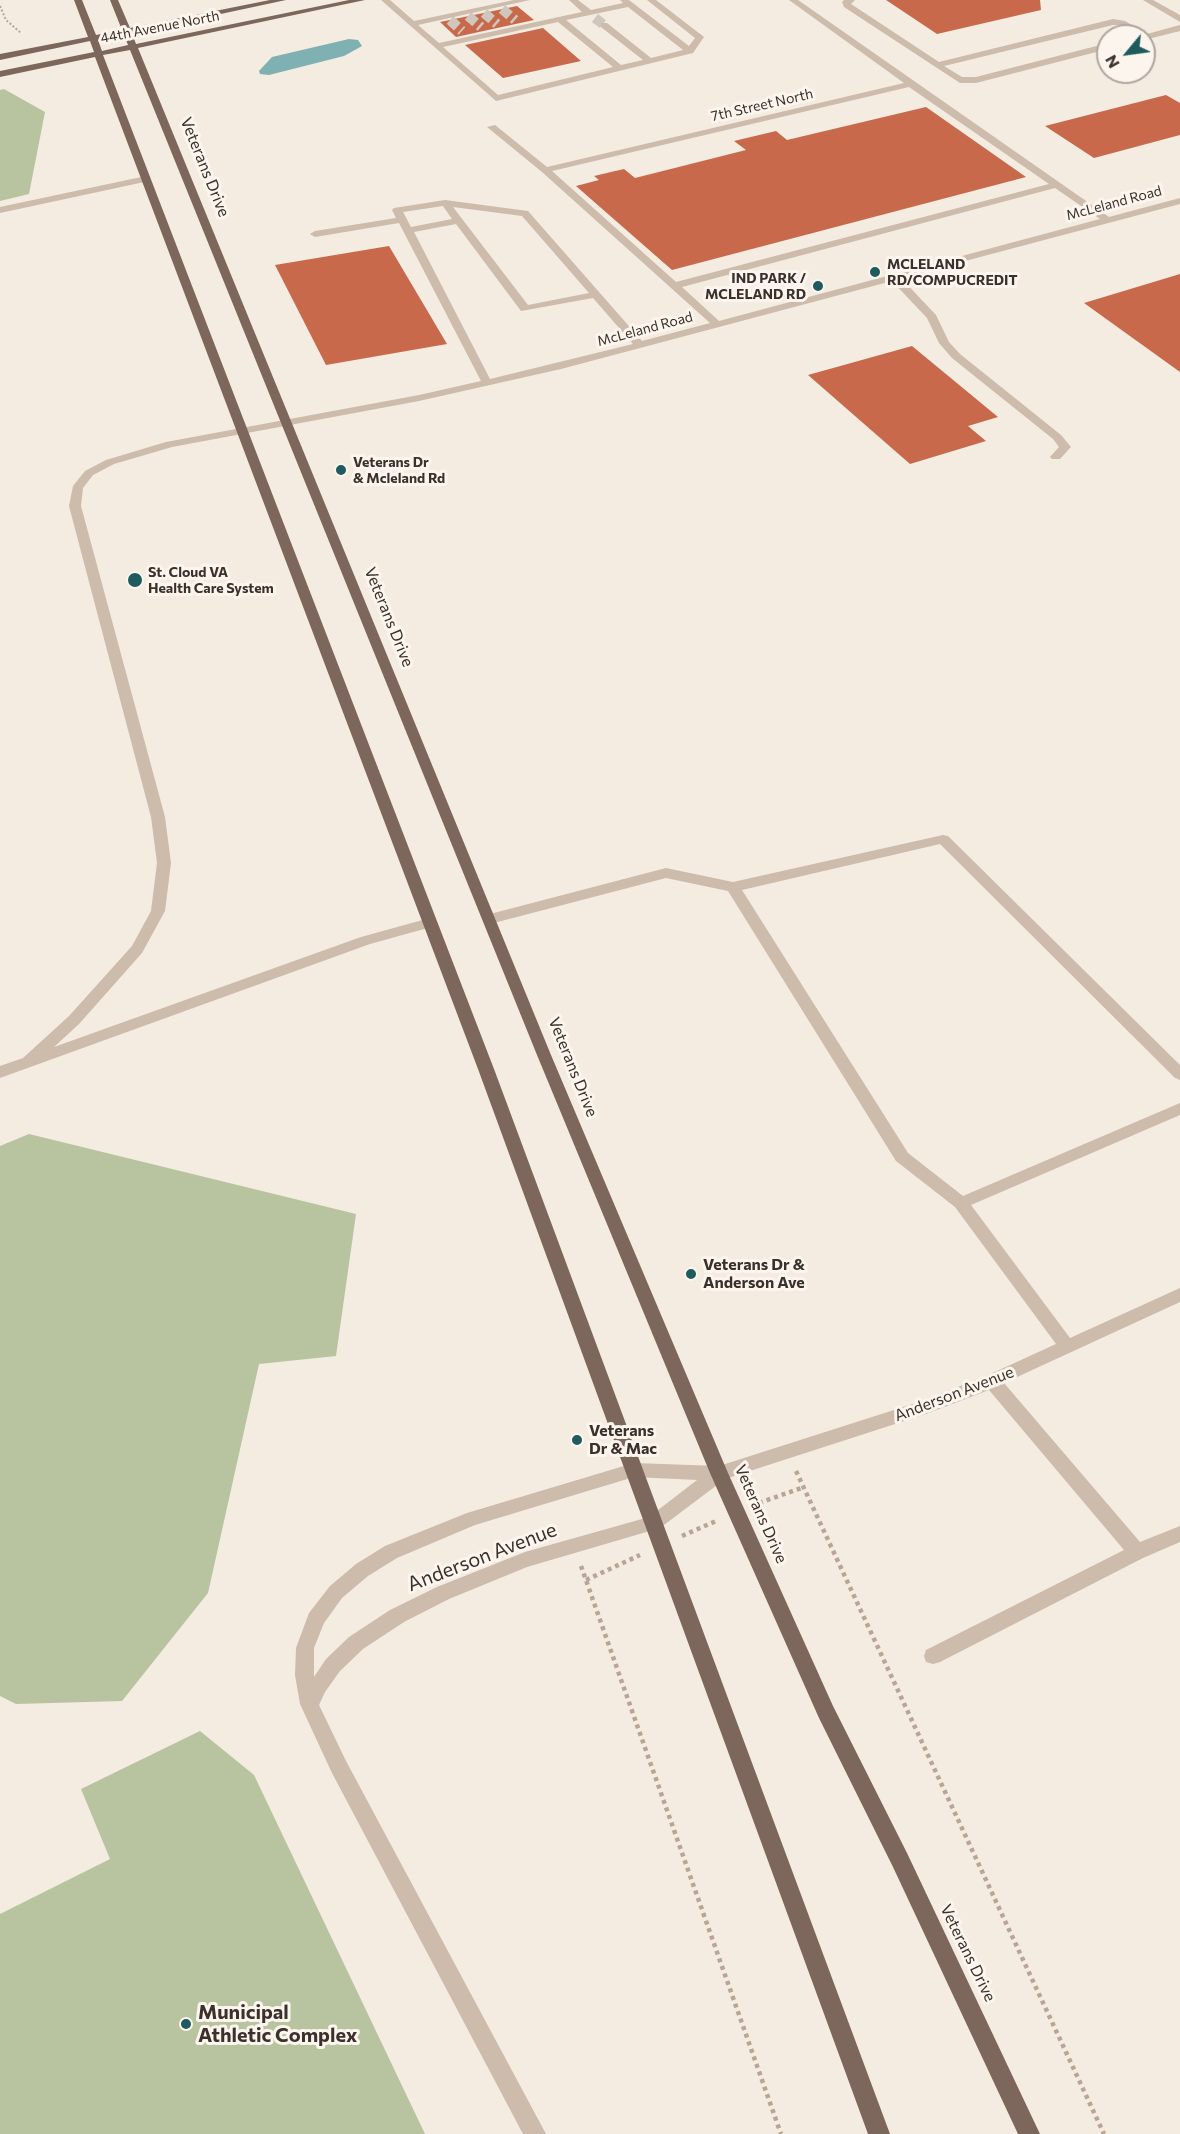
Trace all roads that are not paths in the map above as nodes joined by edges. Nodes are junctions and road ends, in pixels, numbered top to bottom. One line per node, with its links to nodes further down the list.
1 (78, 0): 31 (main road)
2 (114, 0): 26 (main road, Veterans Drive)
3 (282, 0): 26 (main road, 44th Avenue North)
4 (361, 0): 33 (main road, 44th Avenue North)
5 (385, 0): 17 (street)
6 (526, 0): 17 (street)
7 (573, 0): 13 (street)
8 (651, 0): 36 (street)
9 (793, 0): 43 (street)
10 (851, 0): 40 (street)
11 (1147, 0): 15 (street)
12 (627, 2): 13 (street); 36 (street)
13 (592, 15): 14 (street)
14 (559, 19): 24 (street); 41 (street)
15 (1180, 19)
16 (515, 20): 24 (street)
17 (411, 24): 34 (street)
18 (497, 24): 28 (street)
19 (1105, 24): 20 (street)
20 (1124, 24)
21 (604, 25): 39 (street)
22 (1096, 26): 40 (street)
23 (481, 27): 29 (street)
24 (525, 27): 28 (street)
25 (1180, 28): 30 (street)
26 (127, 31): 31 (main road, 44th Avenue North); 33 (main road, Veterans Drive)
27 (462, 31): 32 (street)
28 (506, 31): 29 (street)
29 (489, 34): 32 (street)
30 (1156, 34)
31 (93, 38): 37 (main road); 38 (main road, 44th Avenue North)
32 (470, 38): 34 (street)
33 (133, 46): 37 (main road, 44th Avenue North); 62 (main road, Veterans Drive)
34 (436, 46): 41 (street)
35 (1096, 49): 40 (street)
36 (690, 51): 39 (street)
37 (98, 54): 42 (main road, 44th Avenue North); 46 (main road)
38 (0, 57)
39 (650, 61): 41 (street)
40 (937, 65)
41 (620, 68)
42 (0, 74)
43 (911, 84): 45 (street, 7th Street North); 47 (street)
44 (492, 127): 45 (street)
45 (545, 170): 57 (street)
46 (146, 179): 50 (street); 63 (main road)
47 (1056, 185): 52 (street); 57 (street)
48 (1180, 201): 52 (street, McLeland Road)
49 (445, 203): 51 (street); 53 (street); 58 (street)
50 (0, 210)
51 (402, 220): 54 (street); 55 (street)
52 (1107, 220): 56 (street, McLeland Road)
53 (459, 221): 54 (street); 58 (street)
54 (406, 231): 61 (street)
55 (315, 234)
56 (894, 277): 59 (street, McLeland Road); 64 (street)
57 (674, 286): 59 (street)
58 (597, 294): 60 (street)
59 (718, 325): 60 (street, McLeland Road)
60 (641, 346): 61 (street, McLeland Road)
61 (487, 383): 62 (street, McLeland Road)
62 (287, 423): 63 (street, McLeland Road); 66 (main road, Veterans Drive)
63 (243, 431): 67 (main road); 68 (street, McLeland Road)
64 (1056, 458)
65 (733, 887): 66 (street); 70 (street); 72 (street)
66 (489, 919): 77 (main road, Veterans Drive)
67 (430, 923): 68 (street); 76 (main road)
68 (29, 1061): 69 (street)
69 (0, 1072)
70 (1180, 1074)
71 (1180, 1109): 72 (street)
72 (961, 1203): 74 (street)
73 (1180, 1294): 74 (street, Anderson Avenue)
74 (1068, 1348): 75 (street, Anderson Avenue)
75 (992, 1381): 77 (street, Anderson Avenue); 80 (street)
76 (634, 1470): 77 (street, Anderson Avenue); 78 (main road); 82 (street, Anderson Avenue)
77 (719, 1473): 78 (street, Anderson Avenue); 85 (main road, Veterans Drive)
78 (654, 1523): 82 (street, Anderson Avenue); 84 (main road)
79 (1180, 1534): 80 (street)
80 (1137, 1552): 81 (street)
81 (933, 1656)
82 (309, 1704): 83 (street)
83 (535, 2134)
84 (879, 2134)
85 (1029, 2134)

